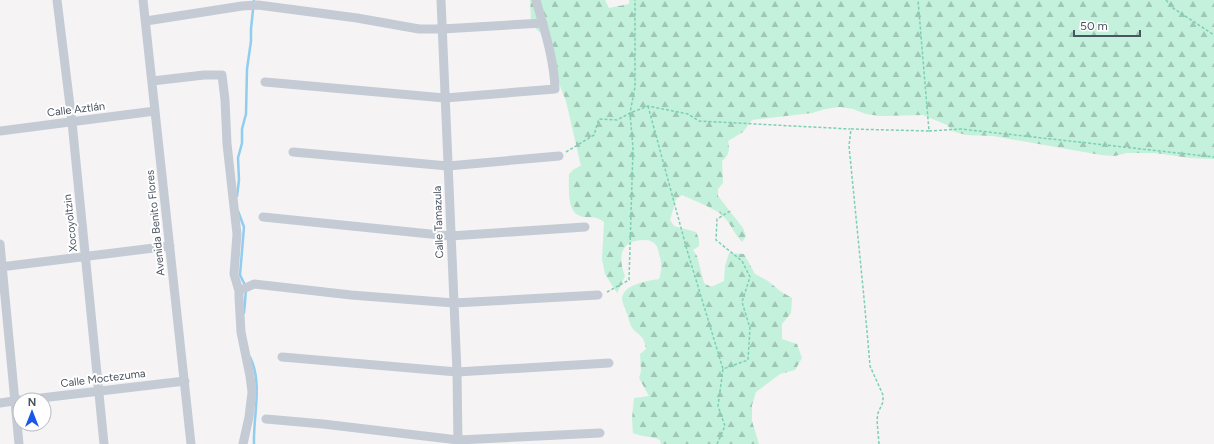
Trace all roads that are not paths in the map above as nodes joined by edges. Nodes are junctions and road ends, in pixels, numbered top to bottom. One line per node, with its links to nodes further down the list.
1 (57, 0): 13 (street, Xocoyoltzin)
2 (143, 0): 6 (street, Avenida Benito Flores)
3 (441, 0): 8 (street, Calle Tamazula)
4 (536, 0): 7 (street)
5 (222, 5): 6 (street); 8 (street)
6 (146, 21): 9 (street, Avenida Benito Flores)
7 (542, 23): 8 (street); 11 (street)
8 (442, 29): 11 (street, Calle Tamazula)
9 (152, 81): 12 (street, Avenida Benito Flores); 25 (street)
10 (265, 82): 11 (street)
11 (445, 98): 17 (street, Calle Tamazula)
12 (156, 111): 13 (street, Calle Aztlán); 22 (street, Avenida Benito Flores)
13 (72, 122): 14 (street, Calle Aztlán); 23 (street, Xocoyoltzin)
14 (0, 131)
15 (292, 152): 17 (street)
16 (559, 156): 17 (street)
17 (448, 166): 20 (street, Calle Tamazula)
18 (263, 216): 20 (street)
19 (585, 228): 20 (street)
20 (450, 236): 27 (street, Calle Tamazula)
21 (0, 244): 24 (street)
22 (170, 246): 23 (street); 31 (street, Avenida Benito Flores)
23 (86, 257): 24 (street); 32 (street, Xocoyoltzin)
24 (1, 267): 33 (street)
25 (240, 292): 27 (street); 44 (street)
26 (598, 295): 27 (street)
27 (454, 303): 30 (street, Calle Tamazula)
28 (282, 357): 30 (street)
29 (609, 363): 30 (street)
30 (456, 372): 40 (street, Calle Tamazula)
31 (185, 381): 32 (street, Calle Moctezuma); 43 (street, Avenida Benito Flores)
32 (98, 391): 34 (street, Calle Moctezuma); 42 (street, Xocoyoltzin)
33 (18, 392)
34 (52, 396)
35 (12, 401): 36 (street, Calle Moctezuma)
36 (0, 402)
37 (266, 419): 40 (street)
38 (19, 432): 41 (street)
39 (600, 433): 40 (street)
40 (458, 442)
41 (19, 444)
42 (104, 444)
43 (191, 444)
44 (243, 444)

